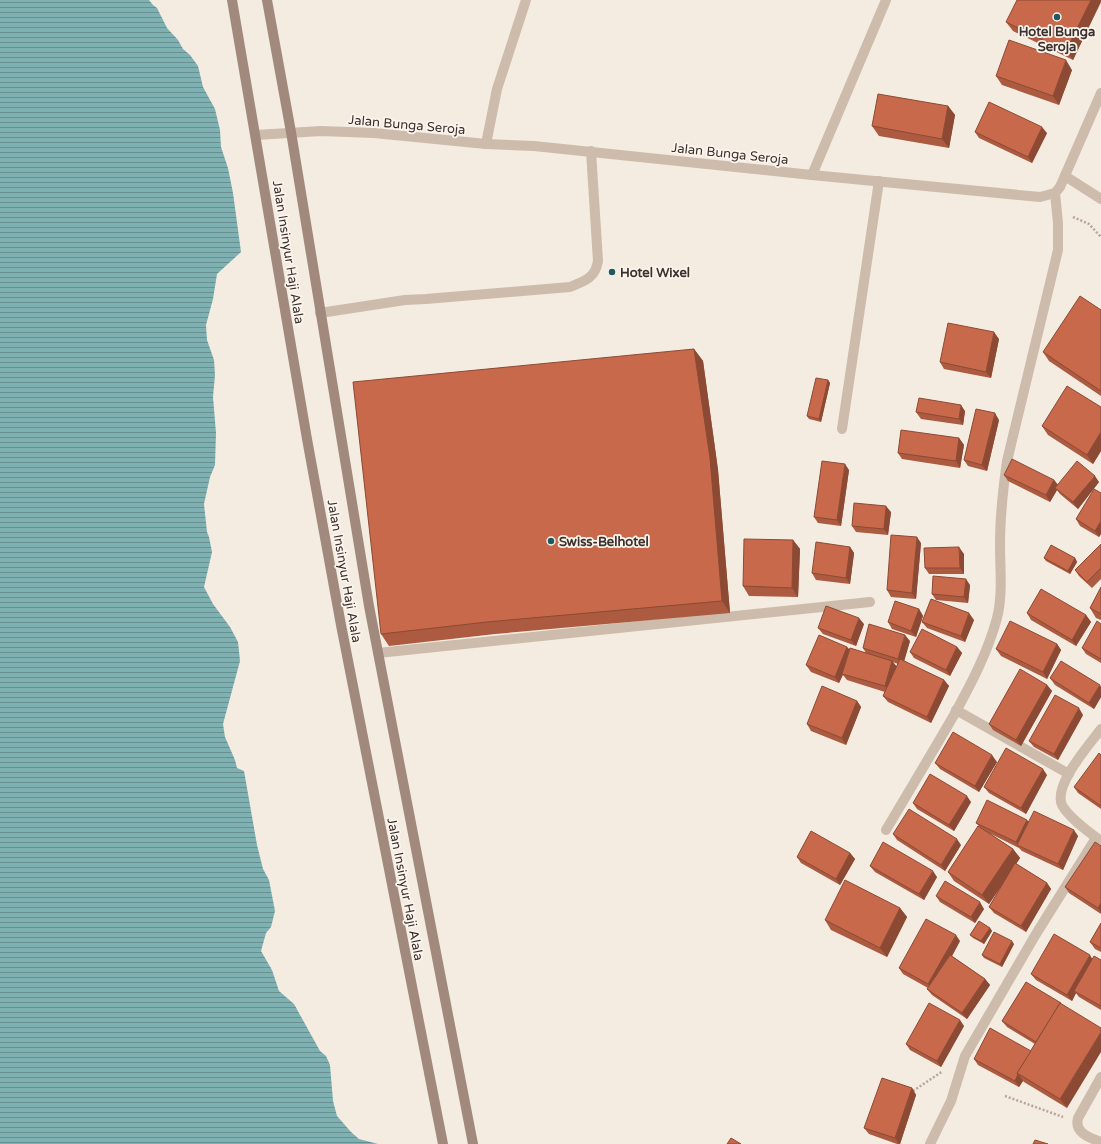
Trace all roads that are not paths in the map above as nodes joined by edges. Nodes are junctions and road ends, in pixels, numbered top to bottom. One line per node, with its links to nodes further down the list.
1 (232, 0): 7 (main road, Jalan Insinyur Haji Alala)
2 (267, 0): 6 (main road, Jalan Insinyur Haji Alala)
3 (526, 0): 8 (street)
4 (886, 0): 10 (street)
5 (1101, 93): 11 (street)
6 (290, 132): 7 (street, Jalan Bunga Seroja); 8 (street, Jalan Bunga Seroja); 15 (main road, Jalan Insinyur Haji Alala)
7 (256, 135): 26 (main road, Jalan Insinyur Haji Alala)
8 (486, 144): 9 (street, Jalan Bunga Seroja)
9 (591, 151): 10 (street, Jalan Bunga Seroja); 15 (street)
10 (812, 175): 12 (street, Jalan Bunga Seroja)
11 (1065, 176): 13 (street); 14 (street)
12 (879, 181): 13 (street, Jalan Bunga Seroja); 16 (street)
13 (1056, 193): 19 (street)
14 (1101, 199)
15 (320, 313): 18 (main road, Jalan Insinyur Haji Alala)
16 (842, 428)
17 (870, 602): 18 (street)
18 (378, 653): 27 (main road, Jalan Insinyur Haji Alala)
19 (956, 710): 21 (street); 22 (street)
20 (1101, 729): 21 (street)
21 (1070, 774): 23 (street)
22 (886, 830)
23 (1099, 839): 28 (street)
24 (1101, 1077): 25 (street)
25 (1101, 1142)
26 (443, 1144)
27 (473, 1144)
28 (930, 1144)

